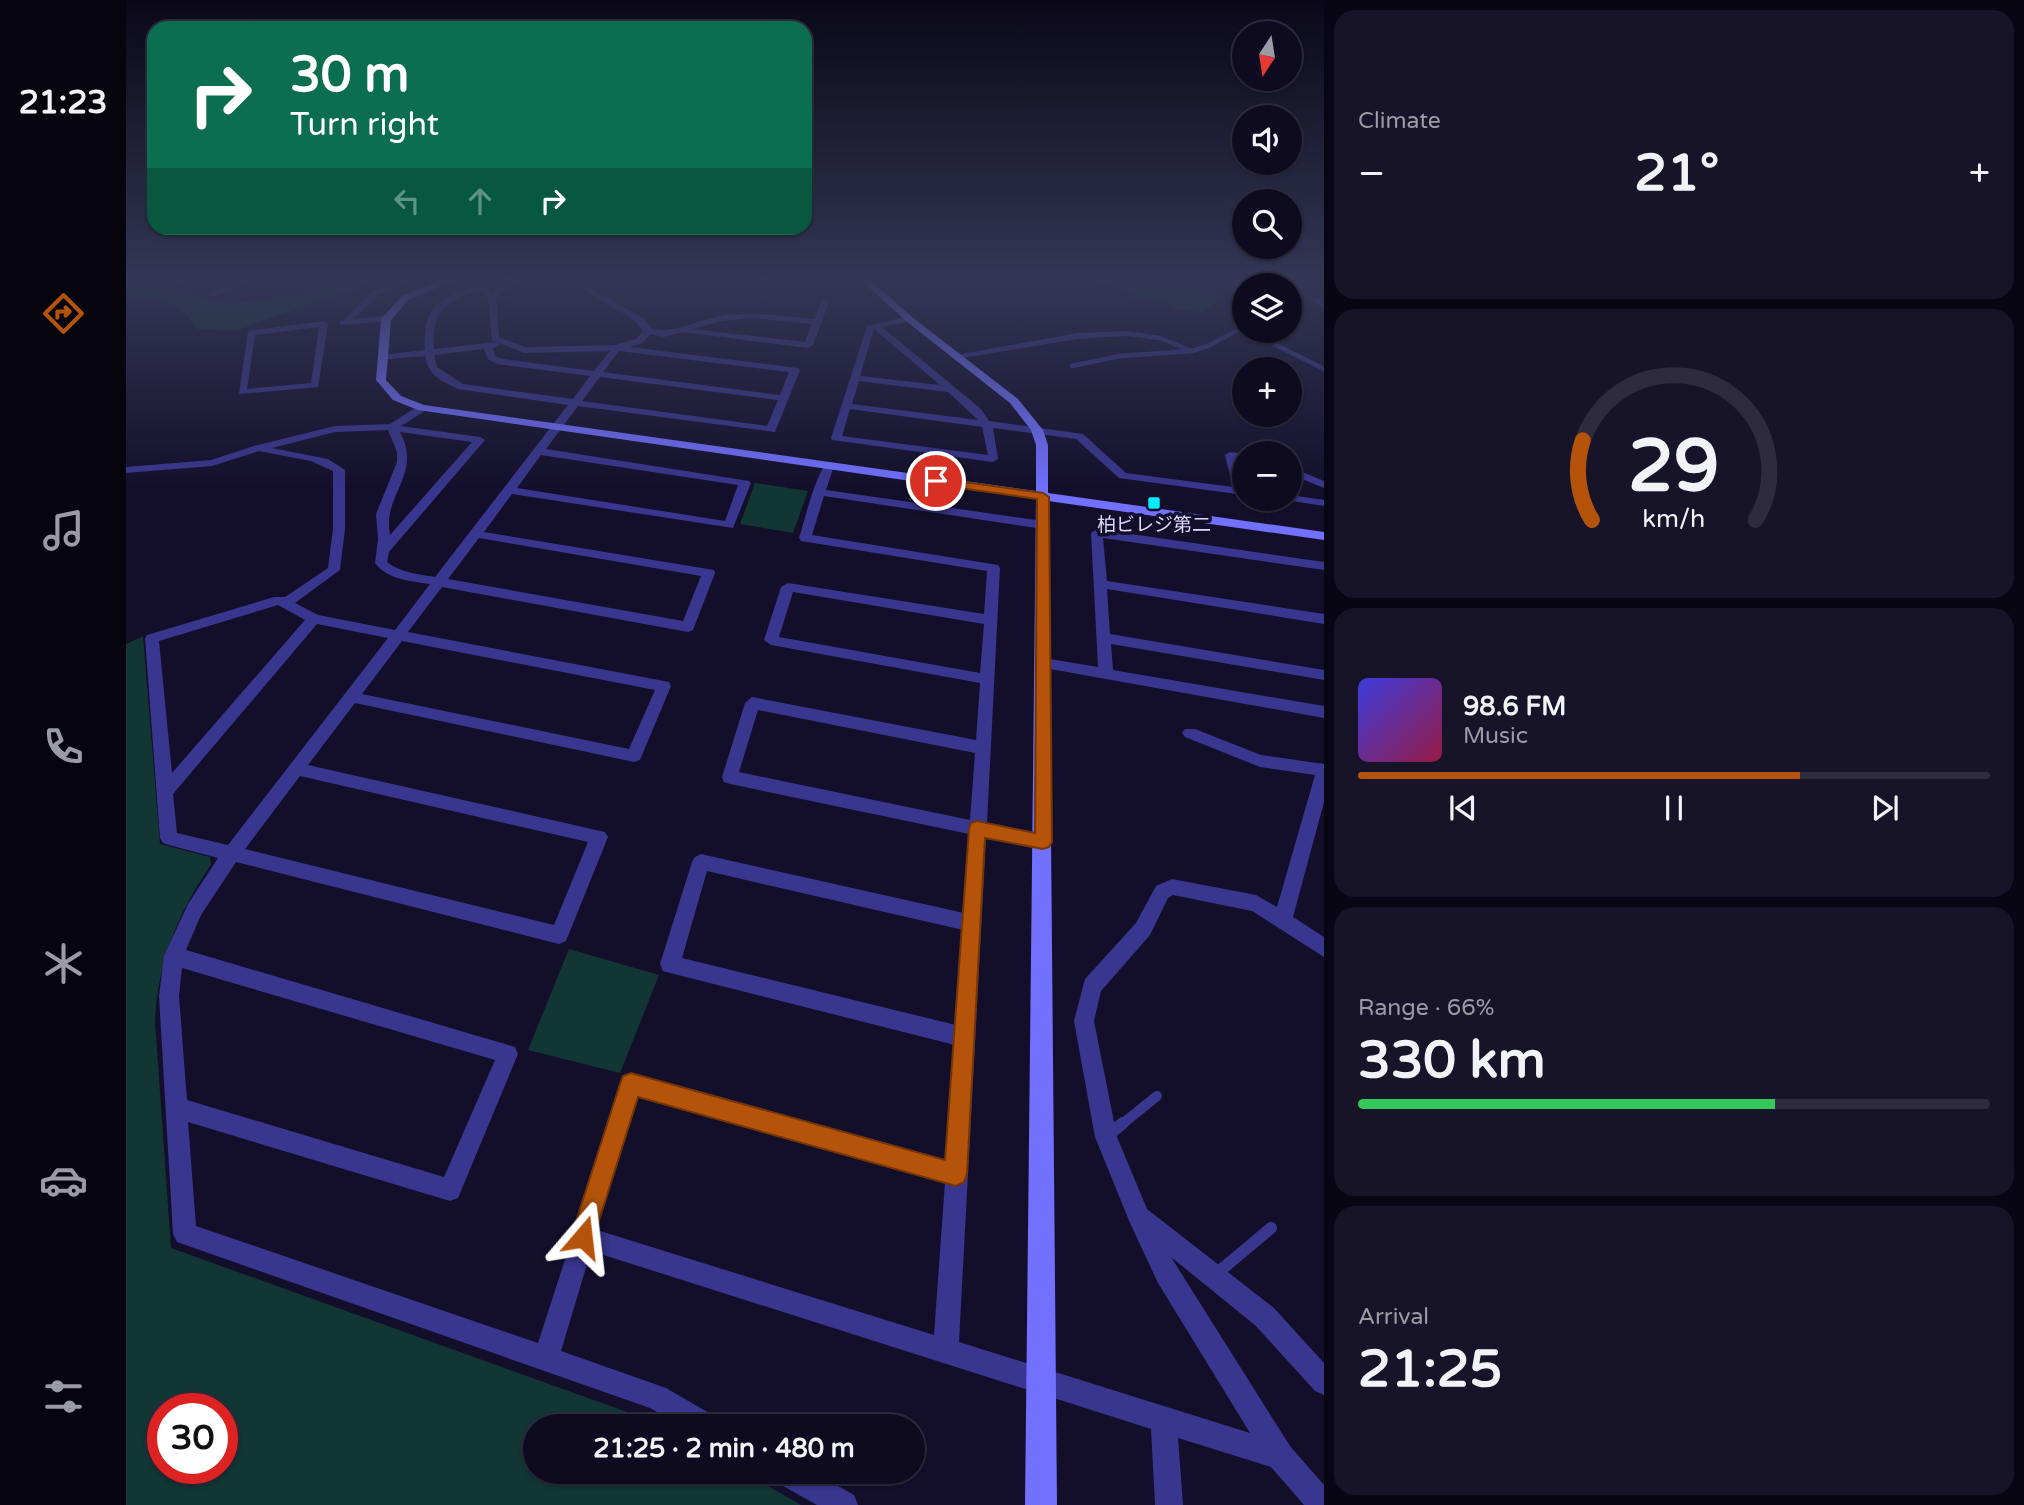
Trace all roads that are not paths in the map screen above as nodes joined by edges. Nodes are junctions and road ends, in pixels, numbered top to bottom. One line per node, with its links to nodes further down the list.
1 (248, 350): 2 (street)
2 (320, 350)
3 (383, 350): 16 (street)
4 (452, 350): 14 (street)
5 (489, 350): 19 (street)
6 (615, 350): 19 (street)
7 (635, 350): 22 (street)
8 (864, 350): 20 (street)
9 (905, 350): 21 (street)
10 (949, 350): 15 (street)
11 (991, 350): 15 (street)
12 (1287, 350): 18 (lane)
13 (1192, 351): 17 (lane)
14 (429, 353): 16 (street); 23 (street)
15 (956, 356): 29 (street)
16 (382, 358): 25 (street)
17 (1072, 366)
18 (1324, 369)
19 (597, 374): 22 (street); 23 (street)
20 (856, 378): 21 (street); 24 (street)
21 (951, 389): 26 (street)
22 (785, 398): 23 (street)
23 (575, 403): 28 (street)
24 (846, 406): 26 (street); 26 (street)
25 (422, 408): 27 (street); 28 (street)
26 (987, 424): 29 (street)
27 (392, 427): 30 (street); 45 (street); 45 (street)
28 (555, 428): 31 (street); 32 (street)
29 (1037, 430): 37 (street); 39 (street)
30 (258, 448): 33 (street); 49 (street)
31 (537, 451): 36 (street); 36 (street)
32 (828, 466): 38 (street); 39 (street)
33 (126, 470)
34 (1302, 475): 35 (street)
35 (1324, 485)
36 (509, 490): 43 (street)
37 (1232, 491)
38 (819, 492): 42 (street); 52 (street)
39 (1043, 497): 42 (street); 44 (street)
40 (1302, 500): 41 (street)
41 (1324, 503)
42 (1043, 525): 55 (street)
43 (474, 534): 47 (street); 47 (street)
44 (1324, 536)
45 (382, 552): 47 (street)
46 (1324, 566): 48 (street)
47 (439, 581): 53 (street)
48 (1101, 584): 51 (street); 54 (street)
49 (286, 603): 50 (street); 65 (street)
50 (314, 618): 53 (street); 65 (street)
51 (1324, 619)
52 (990, 620): 58 (street); 58 (street)
53 (398, 635): 59 (street); 59 (street)
54 (1105, 638): 56 (street); 57 (street)
55 (1044, 663): 56 (street); 67 (street)
56 (1106, 674): 60 (street)
57 (1324, 675)
58 (987, 679): 62 (street)
59 (350, 697): 63 (street)
60 (1324, 712)
61 (1191, 733): 64 (street)
62 (983, 748): 66 (street); 66 (street)
63 (296, 769): 68 (street); 68 (street)
64 (1324, 771): 69 (street)
65 (165, 793): 68 (street)
66 (977, 829): 67 (street); 70 (street)
67 (1043, 842): 84 (street)
68 (232, 853): 72 (street)
69 (1283, 919): 71 (street); 76 (street)
70 (971, 923): 73 (street); 73 (street)
71 (1324, 948)
72 (174, 956): 75 (street); 75 (street)
73 (964, 1037): 77 (street)
74 (1157, 1096): 76 (lane)
75 (175, 1107): 83 (street)
76 (1106, 1137): 78 (street)
77 (956, 1174): 80 (street); 82 (street)
78 (1138, 1215): 81 (street); 88 (street)
79 (1271, 1228): 81 (lane)
80 (583, 1237): 82 (street); 83 (street)
81 (1214, 1276): 85 (street)
82 (946, 1352): 84 (street)
83 (545, 1359): 86 (street)
84 (1041, 1381): 87 (street); 91 (street)
85 (1324, 1382)
86 (686, 1414)
87 (1164, 1421): 88 (street); 92 (street)
88 (1280, 1456): 93 (street)
89 (807, 1484): 90 (street)
90 (844, 1505)
91 (1041, 1505)
92 (1168, 1505)
93 (1323, 1505)

